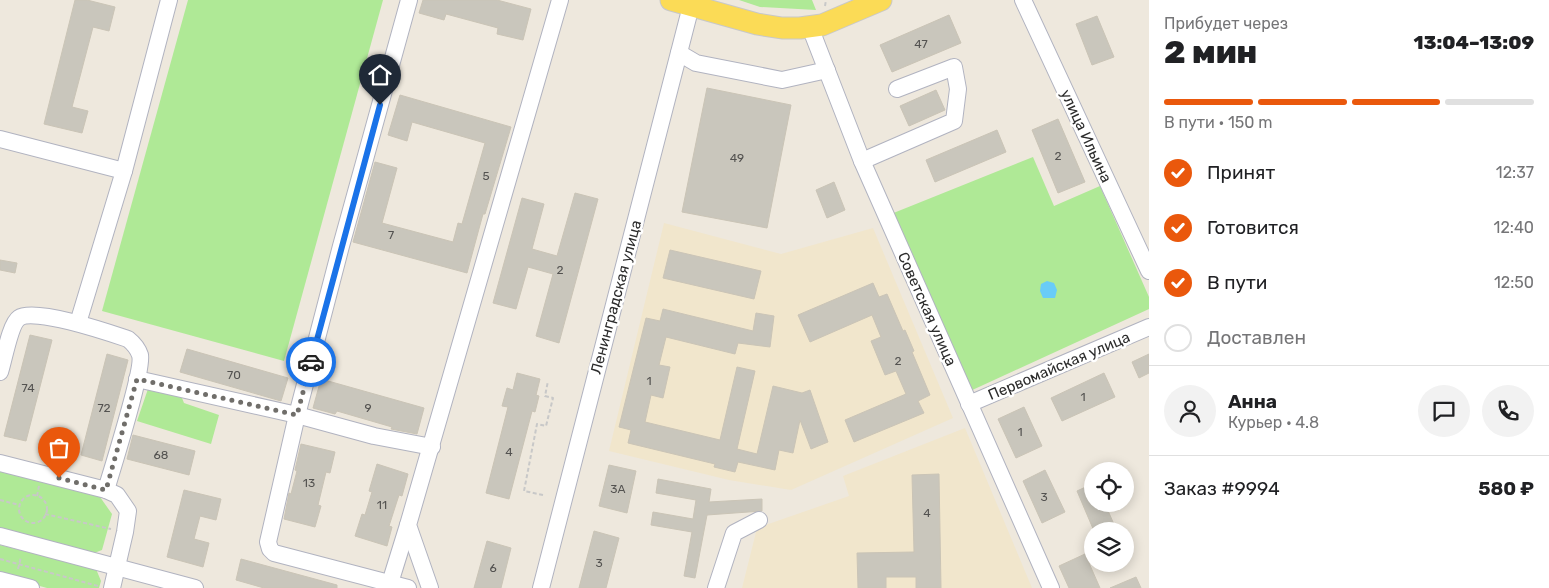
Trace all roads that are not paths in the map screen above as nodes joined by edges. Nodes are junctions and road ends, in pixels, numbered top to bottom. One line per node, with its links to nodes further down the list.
1 (169, 0): 14 (street)
2 (409, 0): 21 (street)
3 (560, 0): 22 (street)
4 (671, 0): 7 (main road)
5 (881, 0): 8 (main road)
6 (1023, 0): 15 (street, улица Ильина)
7 (691, 6): 8 (main road); 9 (street, Ленинградская улица)
8 (810, 27): 10 (street, Советская улица)
9 (679, 54): 10 (street); 36 (street, Ленинградская улица)
10 (827, 70): 13 (street, Советская улица)
11 (897, 89): 13 (street)
12 (0, 139): 14 (street)
13 (862, 160): 20 (street, Советская улица)
14 (124, 171): 16 (street)
15 (1149, 271)
16 (78, 323): 18 (street); 19 (street)
17 (1149, 328): 20 (street, Первомайская улица)
18 (0, 372)
19 (137, 379): 21 (street); 24 (street)
20 (969, 404): 38 (street, Советская улица)
21 (297, 415): 22 (street); 30 (street)
22 (432, 447): 26 (street)
23 (0, 463): 24 (street)
24 (106, 490): 28 (street)
25 (759, 520): 37 (street)
26 (408, 525): 30 (street); 35 (street)
27 (0, 536): 28 (street)
28 (117, 567): 32 (street); 33 (street)
29 (0, 580): 31 (street)
30 (390, 583): 34 (street)
31 (31, 588)
32 (112, 588)
33 (195, 588)
34 (408, 588)
35 (430, 588)
36 (541, 588)
37 (716, 588)
38 (1051, 588)

